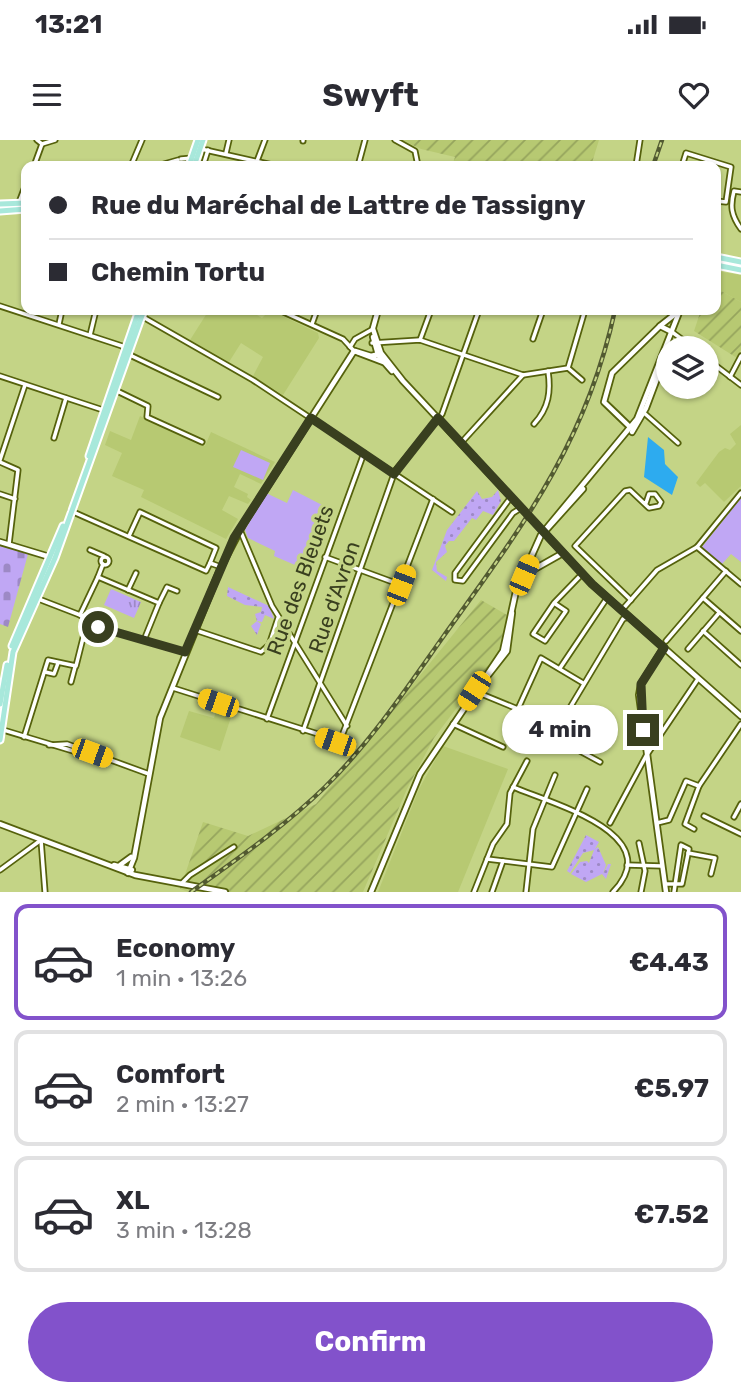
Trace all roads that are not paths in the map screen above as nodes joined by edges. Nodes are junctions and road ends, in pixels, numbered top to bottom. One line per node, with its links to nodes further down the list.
1 (37, 140): 10 (street)
2 (55, 140): 10 (street)
3 (142, 140): 16 (street)
4 (200, 140): 11 (main road)
5 (229, 140): 13 (street)
6 (265, 140): 22 (street)
7 (394, 140): 24 (street)
8 (640, 140): 25 (street)
9 (363, 141): 23 (street)
10 (42, 144): 15 (street)
11 (198, 148): 12 (street); 14 (main road); 19 (main road)
12 (208, 150): 13 (street); 20 (street)
13 (226, 153): 21 (street)
14 (192, 158): 17 (street); 18 (main road)
15 (36, 161)
16 (133, 161)
17 (173, 161)
18 (192, 161)
19 (193, 161)
20 (205, 161)
21 (254, 161)
22 (257, 161)
23 (359, 161)
24 (417, 161)
25 (637, 161)
26 (684, 161): 27 (street)
27 (712, 161)
28 (721, 164): 31 (street)
29 (741, 192): 37 (street)
30 (21, 198): 34 (street)
31 (721, 202)
32 (0, 204): 34 (main road)
33 (21, 205): 34 (main road)
34 (18, 206): 35 (main road); 36 (main road)
35 (21, 207)
36 (0, 211)
37 (741, 229)
38 (721, 259): 39 (main road)
39 (741, 262)
40 (721, 266): 41 (main road)
41 (741, 270)
42 (0, 306): 43 (street)
43 (21, 312)
44 (30, 315): 58 (street)
45 (60, 315): 58 (street)
46 (95, 315): 63 (street)
47 (139, 315): 69 (main road)
48 (143, 315): 88 (street)
49 (290, 315): 59 (street)
50 (315, 315): 59 (street)
51 (376, 315): 61 (main road)
52 (429, 315): 66 (street)
53 (477, 315): 71 (street, Rue d'Avron)
54 (541, 315): 65 (street)
55 (584, 315): 74 (street)
56 (674, 315): 60 (main road)
57 (678, 315): 62 (main road)
58 (59, 324): 63 (street)
59 (312, 325): 68 (street)
60 (660, 326): 62 (main road); 91 (main road)
61 (373, 328): 67 (main road); 68 (street)
62 (671, 332): 64 (street); 87 (main road)
63 (90, 336): 69 (street)
64 (677, 336)
65 (533, 339)
66 (420, 340): 67 (street); 71 (street)
67 (374, 343): 70 (main road)
68 (352, 349): 70 (main road); 73 (main road); 88 (main road)
69 (127, 351): 83 (main road); 84 (street); 86 (main road)
70 (380, 354): 73 (main road)
71 (463, 354): 77 (street); 89 (street, Rue d'Avron)
72 (741, 356): 79 (street)
73 (384, 361): 89 (main road)
74 (568, 368): 76 (street); 80 (street)
75 (719, 368): 79 (street)
76 (548, 371): 77 (street); 90 (street)
77 (523, 375): 94 (street)
78 (0, 376): 81 (street)
79 (730, 377): 82 (street)
80 (582, 380)
81 (25, 384): 85 (street); 97 (street)
82 (741, 385)
83 (116, 390): 86 (main road); 93 (street)
84 (218, 397)
85 (66, 398): 86 (street); 92 (street)
86 (106, 411): 107 (main road)
87 (643, 412): 91 (main road); 95 (street); 111 (main road)
88 (311, 418): 96 (street); 110 (main road)
89 (438, 418): 94 (main road); 98 (street, Rue d'Avron)
90 (534, 424)
91 (631, 428): 111 (main road)
92 (54, 438)
93 (202, 442)
94 (461, 443): 101 (main road)
95 (678, 443)
96 (364, 453): 98 (street); 120 (street, Rue des Bleuets)
97 (0, 461): 102 (street)
98 (394, 474): 103 (street); 124 (street, Rue d'Avron)
99 (741, 493): 116 (street)
100 (0, 494): 102 (street)
101 (511, 497): 105 (street); 106 (main road)
102 (15, 499): 114 (street)
103 (433, 499): 108 (street); 131 (street)
104 (646, 503): 104 (street); 137 (street)
105 (505, 504): 109 (street); 109 (street)
106 (521, 508): 109 (street); 111 (main road)
107 (71, 510): 112 (street); 119 (main road)
108 (452, 512)
109 (513, 513)
110 (240, 530): 123 (main road); 144 (street)
111 (544, 531): 115 (main road); 128 (main road)
112 (129, 536): 122 (street); 122 (street)
113 (0, 541): 114 (main road)
114 (9, 544): 119 (main road)
115 (555, 545): 118 (main road); 121 (main road)
116 (697, 547): 125 (street); 137 (street)
117 (90, 550): 129 (street)
118 (563, 553): 121 (main road); 127 (main road)
119 (52, 557): 134 (main road); 166 (main road)
120 (325, 557): 124 (street); 151 (street, Rue des Bleuets)
121 (552, 557): 128 (main road)
122 (210, 563): 123 (street)
123 (221, 567): 146 (main road)
124 (361, 570): 131 (street); 162 (street, Rue d'Avron)
125 (726, 571): 130 (street); 136 (street)
126 (136, 573): 132 (street)
127 (582, 574): 135 (main road); 139 (street)
128 (524, 575): 165 (main road)
129 (97, 577): 132 (street); 142 (street)
130 (741, 584)
131 (401, 585): 172 (street)
132 (128, 590): 138 (street)
133 (177, 591): 138 (street)
134 (36, 598): 142 (street); 174 (main road)
135 (607, 598): 140 (main road); 158 (street)
136 (702, 598): 141 (street); 150 (street)
137 (631, 600): 140 (street)
138 (159, 603): 149 (street)
139 (554, 603): 139 (street)
140 (621, 610): 143 (main road)
141 (719, 612): 147 (street); 148 (street)
142 (80, 615): 145 (street)
143 (629, 617): 152 (main road); 163 (street)
144 (278, 618): 146 (street); 151 (street)
145 (88, 620): 149 (street); 157 (street)
146 (195, 630): 154 (main road)
147 (703, 631): 153 (street); 156 (street)
148 (741, 631)
149 (144, 640): 154 (street)
150 (666, 641)
151 (295, 643): 162 (street); 169 (street, Rue des Bleuets)
152 (664, 648): 160 (main road); 179 (main road)
153 (688, 649)
154 (185, 652): 164 (main road)
155 (58, 663): 157 (street); 159 (street); 159 (street)
156 (741, 665)
157 (75, 667): 161 (street)
158 (560, 668): 163 (street); 167 (street)
159 (45, 672): 176 (street)
160 (698, 678): 168 (main road); 179 (street)
161 (71, 682)
162 (321, 683): 172 (street); 175 (street, Rue d'Avron)
163 (583, 683): 173 (street)
164 (171, 687): 169 (street); 182 (main road)
165 (474, 691): 167 (street); 170 (main road)
166 (0, 704)
167 (517, 711): 173 (street)
168 (740, 713)
169 (267, 719): 175 (street)
170 (453, 724): 178 (street); 219 (main road)
171 (741, 724): 184 (street)
172 (347, 726): 175 (street)
173 (558, 726): 181 (street)
174 (1, 730): 176 (street); 177 (main road)
175 (303, 731)
176 (25, 735): 182 (street)
177 (0, 740)
178 (503, 747)
179 (646, 756): 192 (street); 193 (main road)
180 (527, 761): 185 (street)
181 (600, 762)
182 (149, 774): 200 (main road)
183 (555, 775): 187 (street)
184 (699, 786): 193 (street); 195 (street)
185 (513, 787): 187 (street); 203 (street)
186 (587, 789): 189 (street)
187 (545, 801): 189 (street); 205 (street)
188 (741, 804): 191 (street)
189 (576, 814): 205 (street); 207 (street)
190 (704, 816): 196 (street)
191 (734, 817)
192 (610, 823)
193 (657, 823): 210 (main road)
194 (2, 825): 197 (main road)
195 (694, 829)
196 (741, 834)
197 (41, 840): 206 (main road); 211 (street); 217 (street)
198 (639, 844): 209 (street)
199 (234, 847): 216 (street)
200 (134, 852): 202 (main road); 212 (main road)
201 (688, 853): 213 (street); 214 (street); 214 (street)
202 (131, 857): 208 (main road); 212 (main road)
203 (487, 859): 204 (street); 220 (street)
204 (503, 861): 205 (street); 221 (street)
205 (529, 864): 222 (street)
206 (110, 865): 208 (main road); 212 (main road)
207 (627, 865): 209 (street); 223 (street)
208 (118, 866): 212 (main road)
209 (645, 866): 210 (street); 224 (street)
210 (662, 866): 215 (main road)
211 (0, 870)
212 (129, 870): 216 (main road)
213 (711, 874)
214 (673, 883): 215 (street); 226 (street)
215 (664, 884): 225 (main road)
216 (180, 885): 218 (main road)
217 (45, 892)
218 (225, 892)
219 (371, 892)
220 (474, 892)
221 (492, 892)
222 (526, 892)
223 (614, 892)
224 (641, 892)
225 (666, 892)
226 (674, 892)

